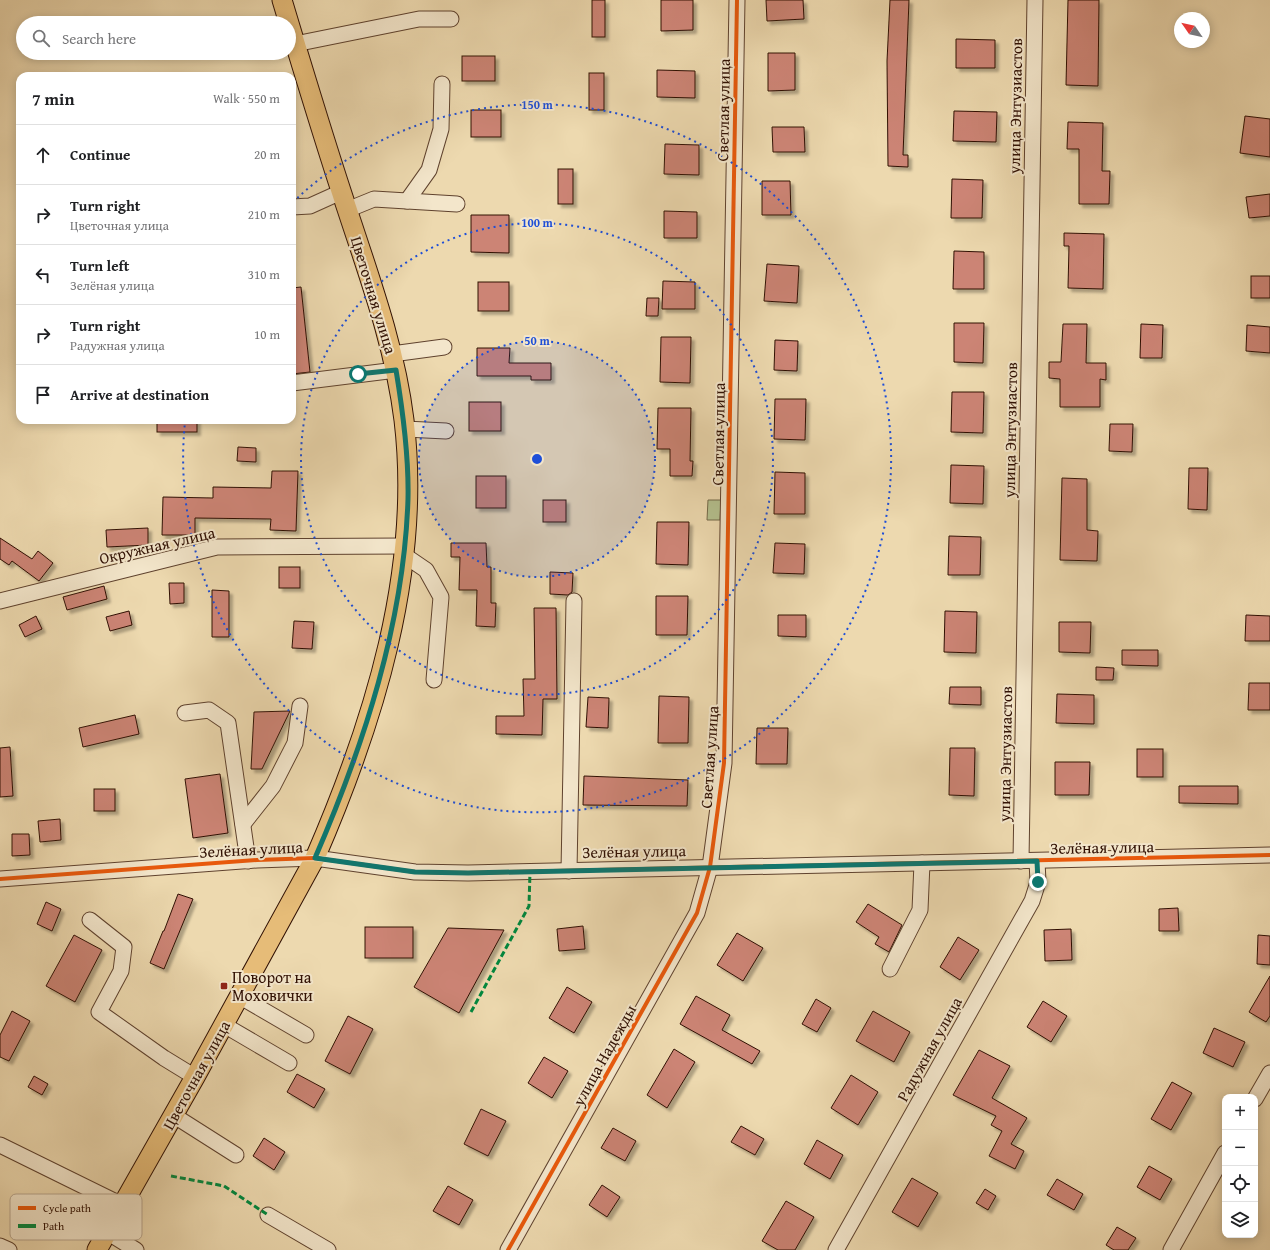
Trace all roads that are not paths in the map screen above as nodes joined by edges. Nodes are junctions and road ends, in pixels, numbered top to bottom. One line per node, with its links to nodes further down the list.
1 (282, 0): 4 (main road, Цветочная улица)
2 (737, 0): 33 (street, Светлая улица)
3 (1035, 0): 30 (street, улица Энтузиастов)
4 (287, 16)
5 (451, 19): 6 (street)
6 (296, 44)
7 (296, 47): 9 (main road, Цветочная улица)
8 (442, 84): 10 (street)
9 (341, 192): 12 (street); 13 (main road, Цветочная улица)
10 (407, 201): 11 (street); 13 (street)
11 (457, 204)
12 (296, 209)
13 (347, 210): 15 (main road, Цветочная улица)
14 (444, 347): 15 (street)
15 (394, 362): 16 (street); 17 (main road, Цветочная улица)
16 (296, 382)
17 (405, 430): 18 (street); 19 (main road, Цветочная улица)
18 (446, 431)
19 (405, 551): 21 (street, Окружная улица); 23 (street); 28 (main road, Цветочная улица)
20 (0, 588): 21 (street, Окружная улица)
21 (7, 600)
22 (574, 602): 34 (street)
23 (434, 680)
24 (300, 706): 26 (street)
25 (184, 713): 26 (street)
26 (243, 824): 29 (street)
27 (1270, 855): 31 (street, Зелёная улица)
28 (315, 858): 29 (street, Зелёная улица); 34 (street, Зелёная улица); 38 (main road, Цветочная улица)
29 (248, 861): 35 (street, Зелёная улица)
30 (1021, 861): 31 (street, Зелёная улица); 32 (street, Зелёная улица)
31 (1037, 861): 60 (street, Радужная улица)
32 (922, 863): 33 (street, Зелёная улица); 37 (street)
33 (710, 867): 34 (street, Зелёная улица); 59 (street, улица Надежды)
34 (569, 871)
35 (0, 879)
36 (90, 920): 43 (street)
37 (890, 969)
38 (239, 996): 39 (main road, Цветочная улица); 40 (street)
39 (224, 1024): 41 (street); 43 (main road, Цветочная улица)
40 (306, 1035)
41 (289, 1063)
42 (1270, 1073): 44 (street)
43 (195, 1077): 45 (main road, Цветочная улица)
44 (1258, 1094)
45 (173, 1115): 47 (street); 50 (main road, Цветочная улица)
46 (0, 1145): 49 (street)
47 (236, 1155)
48 (1222, 1158): 61 (street)
49 (100, 1194)
50 (128, 1194)
51 (268, 1215): 58 (street)
52 (103, 1240): 56 (main road, Цветочная улица)
53 (120, 1240): 57 (street)
54 (0, 1246): 55 (street)
55 (9, 1250)
56 (97, 1250)
57 (136, 1250)
58 (328, 1250)
59 (508, 1250)
60 (836, 1250)
61 (1171, 1250)

